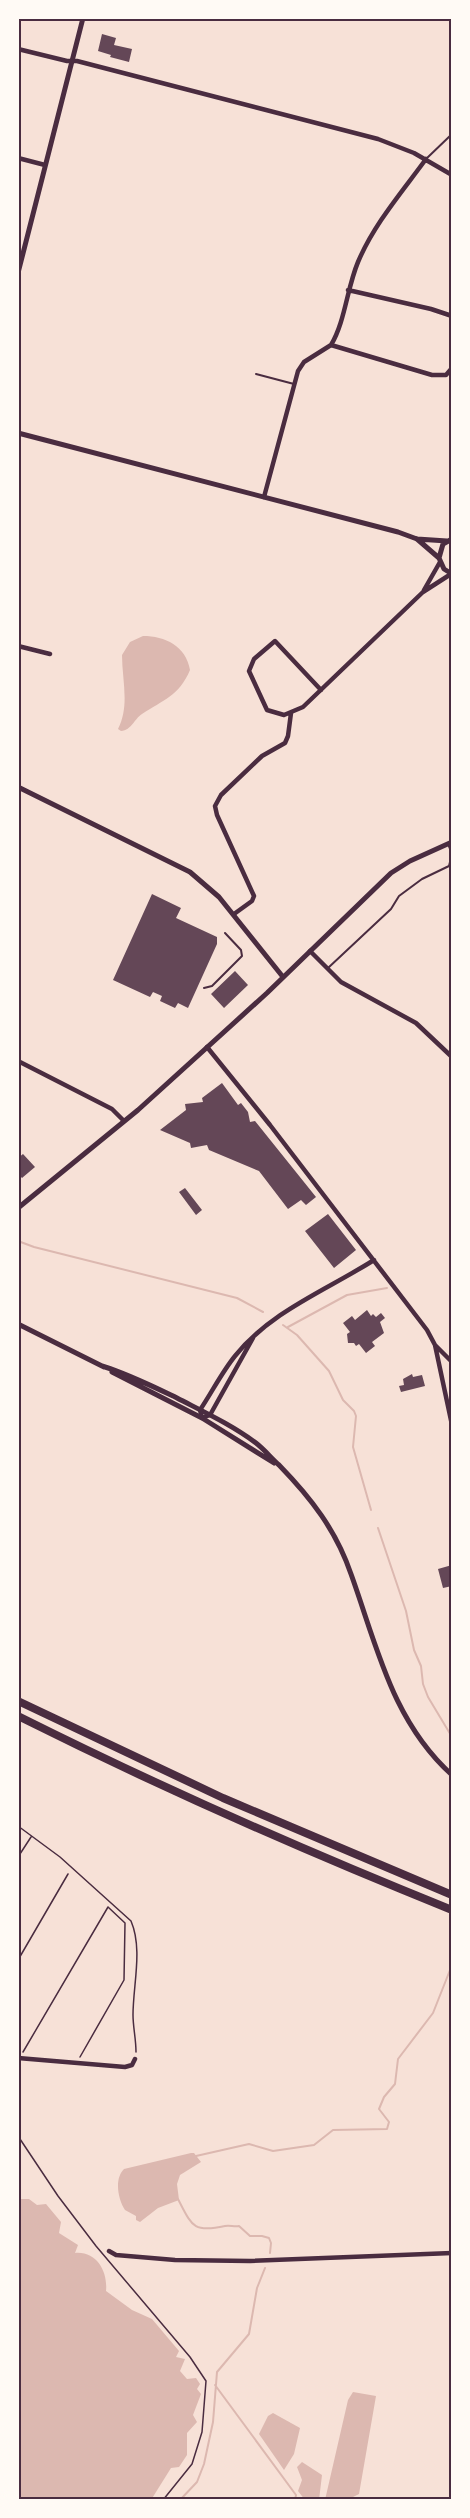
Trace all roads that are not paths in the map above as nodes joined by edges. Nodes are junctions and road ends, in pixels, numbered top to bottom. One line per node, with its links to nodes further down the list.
1 (83, 18): 3 (street)
2 (18, 49): 3 (street)
3 (72, 61): 6 (street); 7 (street)
4 (452, 134): 6 (lane)
5 (18, 158): 7 (street)
6 (426, 159): 8 (street); 10 (street)
7 (45, 165): 9 (street)
8 (452, 175)
9 (18, 273)
10 (348, 290): 11 (street); 12 (street)
11 (452, 316)
12 (331, 345): 13 (street); 15 (street)
13 (452, 368)
14 (256, 374): 15 (lane)
15 (294, 384): 17 (street)
16 (18, 433): 17 (street)
17 (264, 497): 18 (street)
18 (417, 539): 19 (street); 20 (street)
19 (449, 540): 20 (street)
20 (439, 560): 21 (street); 22 (street)
21 (451, 574): 22 (street)
22 (423, 592): 25 (street)
23 (18, 646): 24 (street)
24 (50, 654)
25 (321, 690): 26 (street); 26 (street)
26 (291, 713): 29 (street)
27 (18, 787): 29 (street)
28 (450, 843): 31 (street); 32 (lane)
29 (234, 915): 33 (street)
30 (225, 933): 34 (lane)
31 (310, 951): 32 (street); 33 (street)
32 (327, 969): 36 (street)
33 (283, 977): 35 (street)
34 (204, 988)
35 (207, 1047): 38 (street); 40 (street)
36 (452, 1057)
37 (18, 1061): 38 (street)
38 (124, 1121): 39 (street)
39 (18, 1208)
40 (374, 1260): 42 (street); 43 (street)
41 (18, 1324): 45 (street)
42 (253, 1338): 46 (street); 47 (street)
43 (435, 1345): 44 (street); 49 (street)
44 (452, 1362)
45 (102, 1366): 46 (street); 48 (street)
46 (200, 1410): 47 (street); 48 (street)
47 (210, 1414): 48 (street); 50 (street)
48 (202, 1418): 50 (street)
49 (452, 1425)
50 (278, 1465): 53 (street)
51 (18, 1701): 54 (highway)
52 (18, 1716): 55 (highway)
53 (452, 1774)
54 (452, 1896)
55 (452, 1910)
56 (18, 2058): 57 (street)
57 (135, 2059)
58 (109, 2251): 59 (street)
59 (452, 2253)

